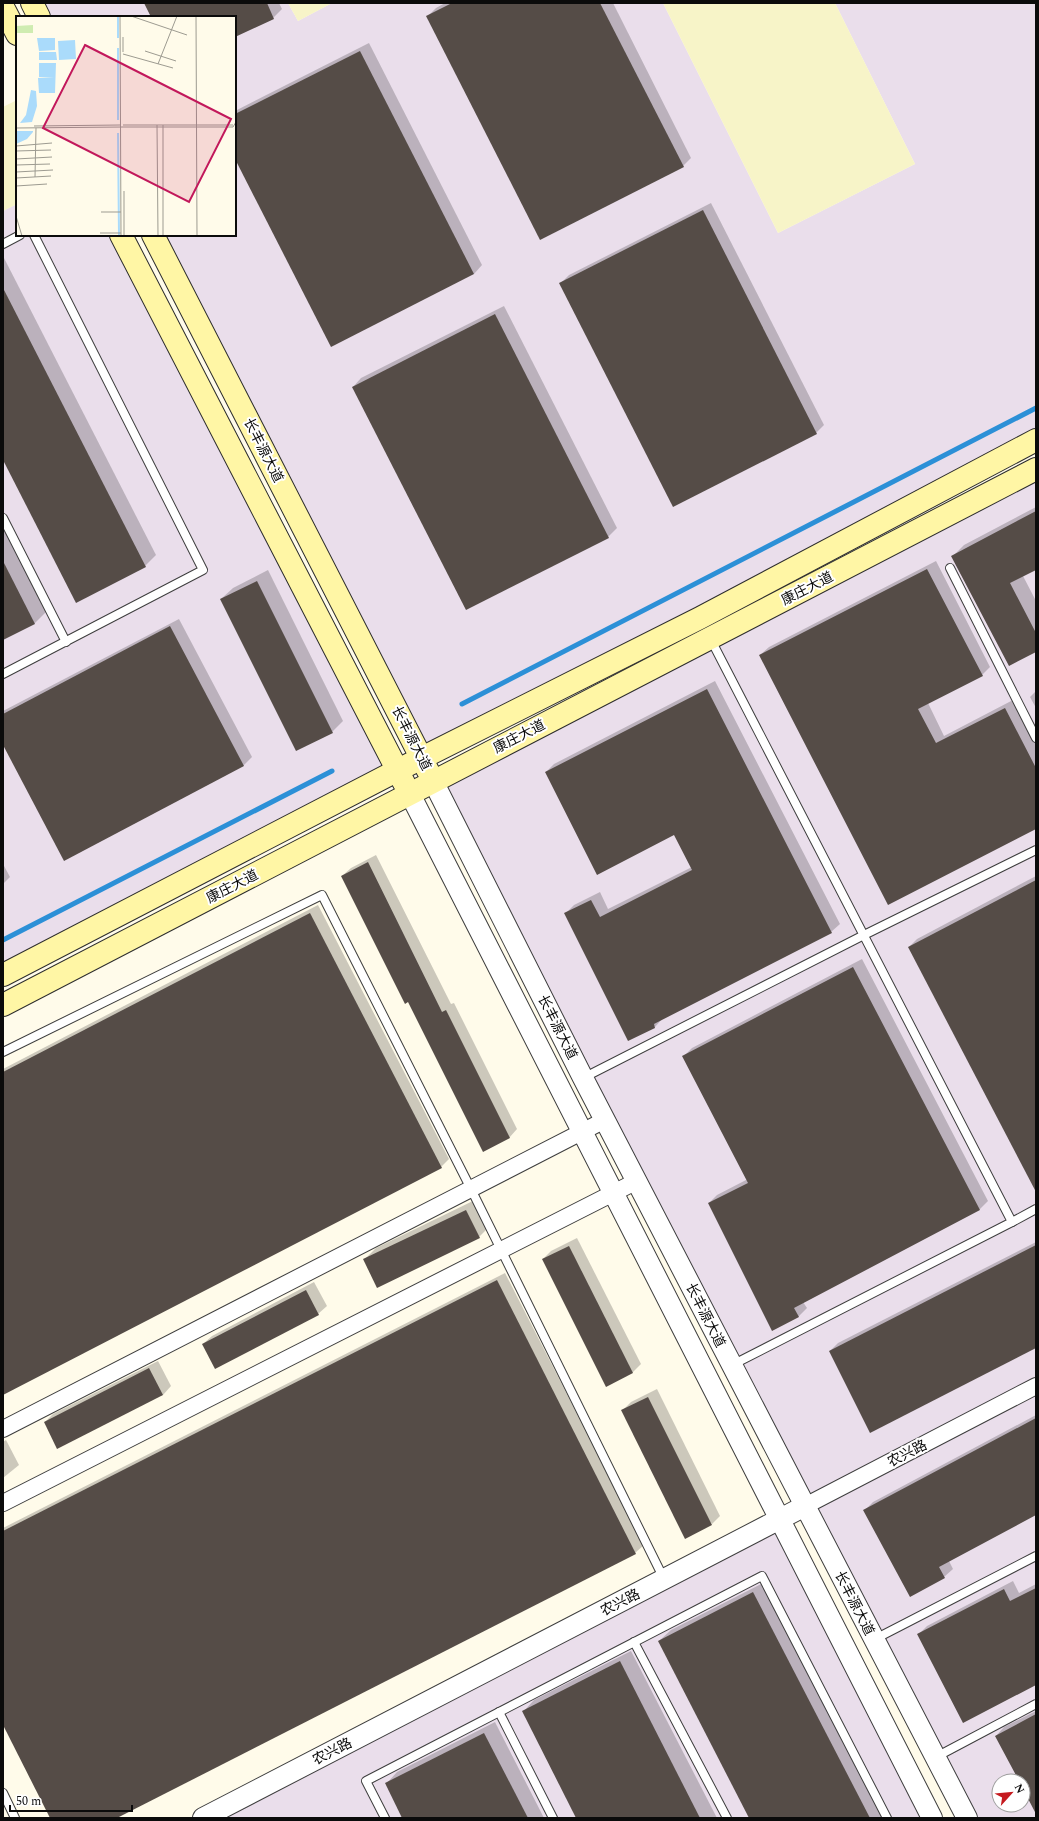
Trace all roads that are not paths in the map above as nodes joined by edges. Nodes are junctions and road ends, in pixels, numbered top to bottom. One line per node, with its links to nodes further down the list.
1 (32, 3): 3 (main road)
2 (3, 7): 4 (main road)
3 (39, 16)
4 (16, 32)
5 (18, 236): 9 (lane)
6 (35, 236): 15 (lane)
7 (122, 236): 19 (main road, 长丰源大道)
8 (154, 236): 18 (main road, 长丰源大道)
9 (3, 244)
10 (1036, 440): 14 (main road, 康庄大道)
11 (1036, 469): 14 (main road, 康庄大道)
12 (3, 518): 15 (lane)
13 (950, 568): 17 (lane)
14 (705, 628): 18 (main road, 康庄大道); 20 (main road, 康庄大道); 23 (lane)
15 (66, 642): 16 (lane)
16 (3, 674)
17 (1036, 738)
18 (422, 758): 19 (main road, 康庄大道); 20 (main road, 长丰源大道)
19 (398, 770): 21 (main road, 长丰源大道); 24 (main road, 康庄大道)
20 (433, 781): 21 (main road, 康庄大道); 27 (street, 长丰源大道)
21 (410, 794): 25 (main road, 康庄大道); 29 (street, 长丰源大道)
22 (1036, 850): 23 (lane)
23 (864, 935): 27 (lane); 34 (lane)
24 (3, 975)
25 (3, 1005)
26 (3, 1052): 31 (lane)
27 (583, 1078): 28 (street, 长丰源大道)
28 (605, 1120): 29 (street); 30 (street, 长丰源大道)
29 (582, 1132): 31 (street); 32 (street, 长丰源大道)
30 (637, 1181): 32 (street); 36 (street, 长丰源大道)
31 (471, 1189): 35 (lane); 38 (street)
32 (613, 1193): 35 (street); 41 (street, 长丰源大道)
33 (1036, 1209): 34 (lane)
34 (1012, 1222): 36 (lane)
35 (502, 1250): 39 (street); 43 (lane)
36 (732, 1365): 40 (street, 长丰源大道)
37 (1036, 1386): 40 (street, 农兴路)
38 (3, 1429)
39 (3, 1503)
40 (805, 1506): 41 (street, 农兴路); 44 (street, 长丰源大道)
41 (780, 1520): 43 (street, 农兴路); 56 (street, 长丰源大道)
42 (1036, 1556): 44 (lane)
43 (664, 1579): 51 (street, 农兴路)
44 (874, 1640): 48 (street, 长丰源大道)
45 (634, 1642): 47 (lane); 54 (lane); 55 (lane)
46 (1036, 1704): 48 (lane)
47 (499, 1712): 52 (lane); 53 (lane)
48 (935, 1757): 57 (street, 长丰源大道)
49 (3, 1793): 50 (lane)
50 (16, 1818)
51 (203, 1818)
52 (385, 1818)
53 (553, 1818)
54 (727, 1818)
55 (887, 1818)
56 (932, 1818)
57 (967, 1818)

